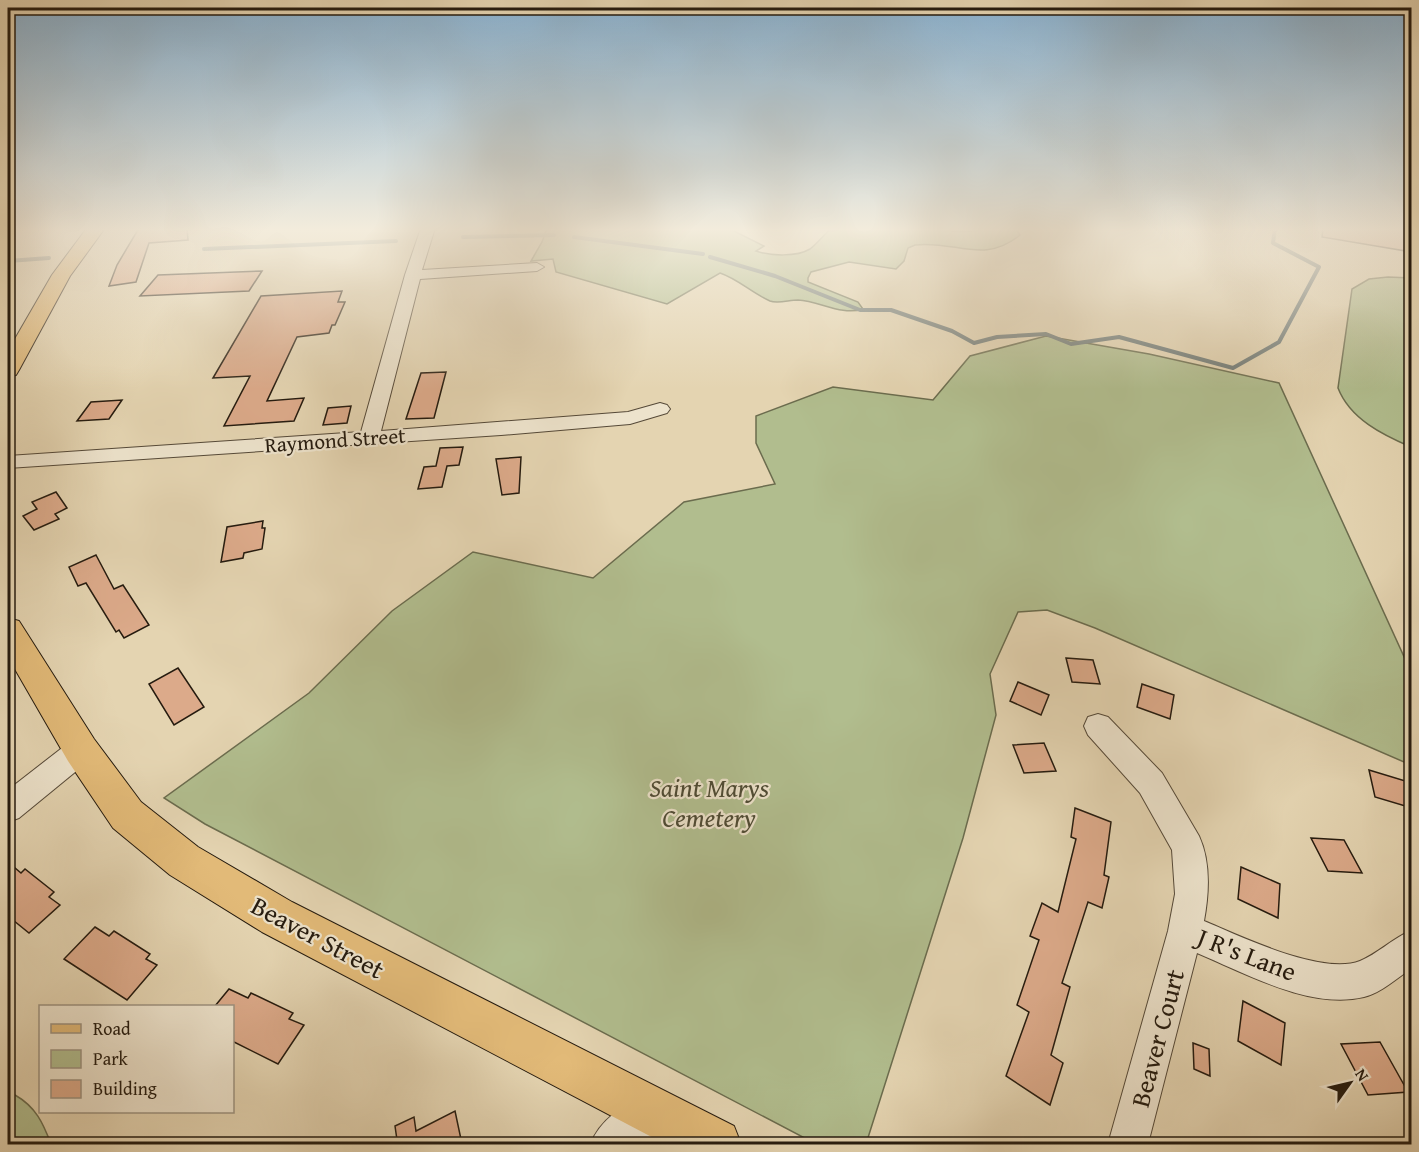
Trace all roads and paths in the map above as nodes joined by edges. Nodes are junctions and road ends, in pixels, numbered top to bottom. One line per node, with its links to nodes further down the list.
1 (57, 282): 3 (main road)
2 (411, 282): 5 (street)
3 (8, 370)
4 (660, 409): 5 (street, Raymond Street)
5 (370, 437): 6 (street, Raymond Street)
6 (8, 462)
7 (8, 630): 9 (main road, Beaver Street)
8 (1098, 726): 11 (street, Beaver Court)
9 (81, 750): 10 (street); 13 (main road, Beaver Street)
10 (8, 808)
11 (1185, 931): 12 (street, J R's Lane); 16 (street, Beaver Court)
12 (1407, 950)
13 (650, 1112): 14 (street); 15 (main road, Beaver Street)
14 (611, 1144)
15 (716, 1144)
16 (1128, 1144)

